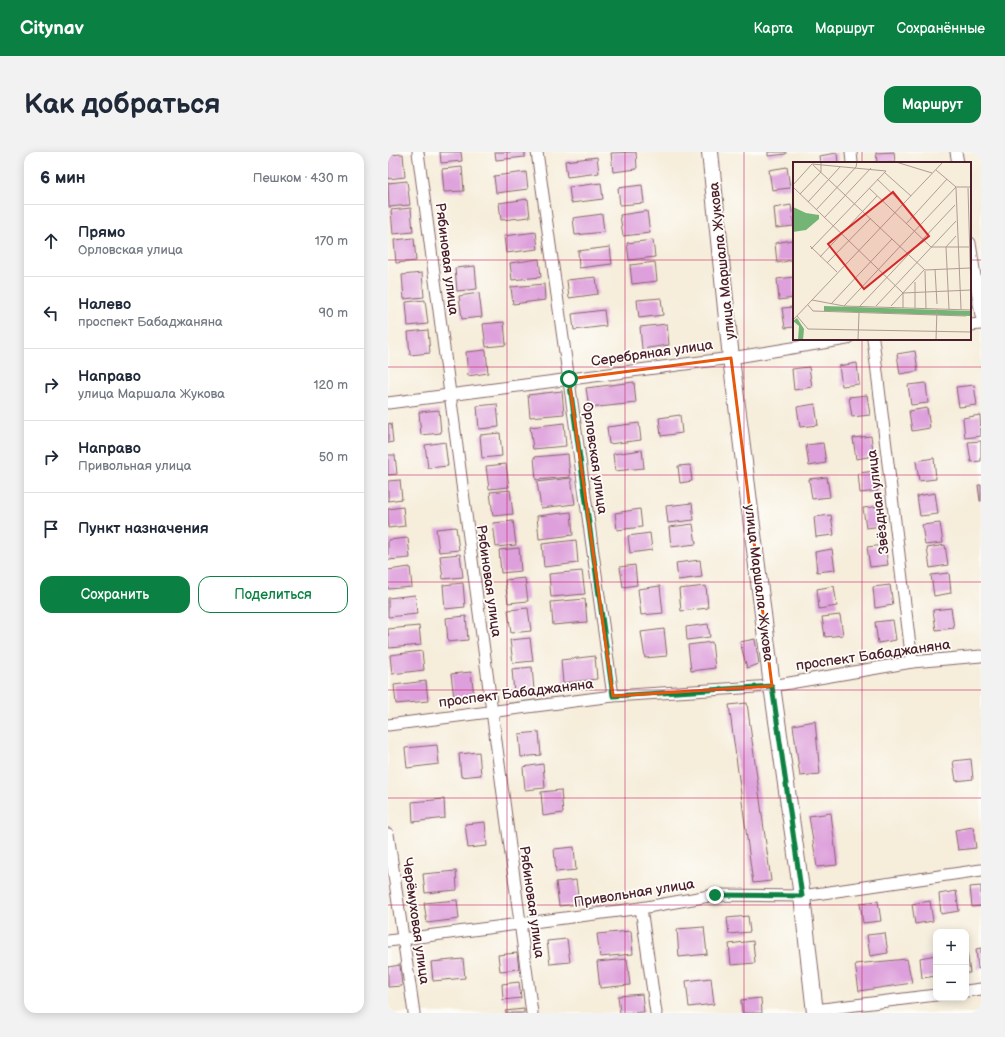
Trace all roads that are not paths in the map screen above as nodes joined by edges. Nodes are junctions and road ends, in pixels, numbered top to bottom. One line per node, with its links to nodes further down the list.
1 (418, 152): 16 (street, Рябиновая улица)
2 (537, 152): 15 (street, Орловская улица)
3 (710, 152): 14 (main road, улица Маршала Жукова)
4 (851, 152): 6 (street)
5 (956, 152): 7 (street)
6 (852, 162)
7 (958, 162)
8 (971, 250): 9 (street)
9 (981, 316)
10 (981, 324): 11 (street)
11 (971, 325)
12 (841, 340): 14 (street, Серебряная улица)
13 (873, 340): 19 (street, Звёздная улица)
14 (731, 358): 15 (street, Серебряная улица); 20 (main road, улица Маршала Жукова)
15 (569, 379): 16 (street, Серебряная улица); 21 (street, Орловская улица)
16 (449, 394): 17 (street, Серебряная улица); 22 (street, Рябиновая улица)
17 (388, 403)
18 (981, 656): 19 (street, проспект Бабаджаняна)
19 (912, 662): 20 (street, проспект Бабаджаняна)
20 (772, 686): 21 (street, проспект Бабаджаняна); 26 (main road, улица Маршала Жукова)
21 (613, 696): 22 (street, проспект Бабаджаняна)
22 (491, 711): 23 (street, проспект Бабаджаняна); 28 (street, Рябиновая улица)
23 (388, 725)
24 (388, 834): 29 (street, Черёмуховая улица)
25 (981, 870): 26 (street, Привольная улица)
26 (802, 896): 27 (street, Привольная улица); 34 (main road, улица Маршала Жукова)
27 (640, 908): 28 (street, Привольная улица); 37 (street)
28 (520, 925): 29 (street, Привольная улица); 36 (street, Рябиновая улица)
29 (404, 938): 30 (street, Привольная улица); 35 (street, Черёмуховая улица)
30 (388, 941)
31 (981, 990): 32 (street)
32 (969, 991)
33 (933, 995): 34 (street)
34 (815, 1012)
35 (414, 1013)
36 (532, 1013)
37 (656, 1013)

